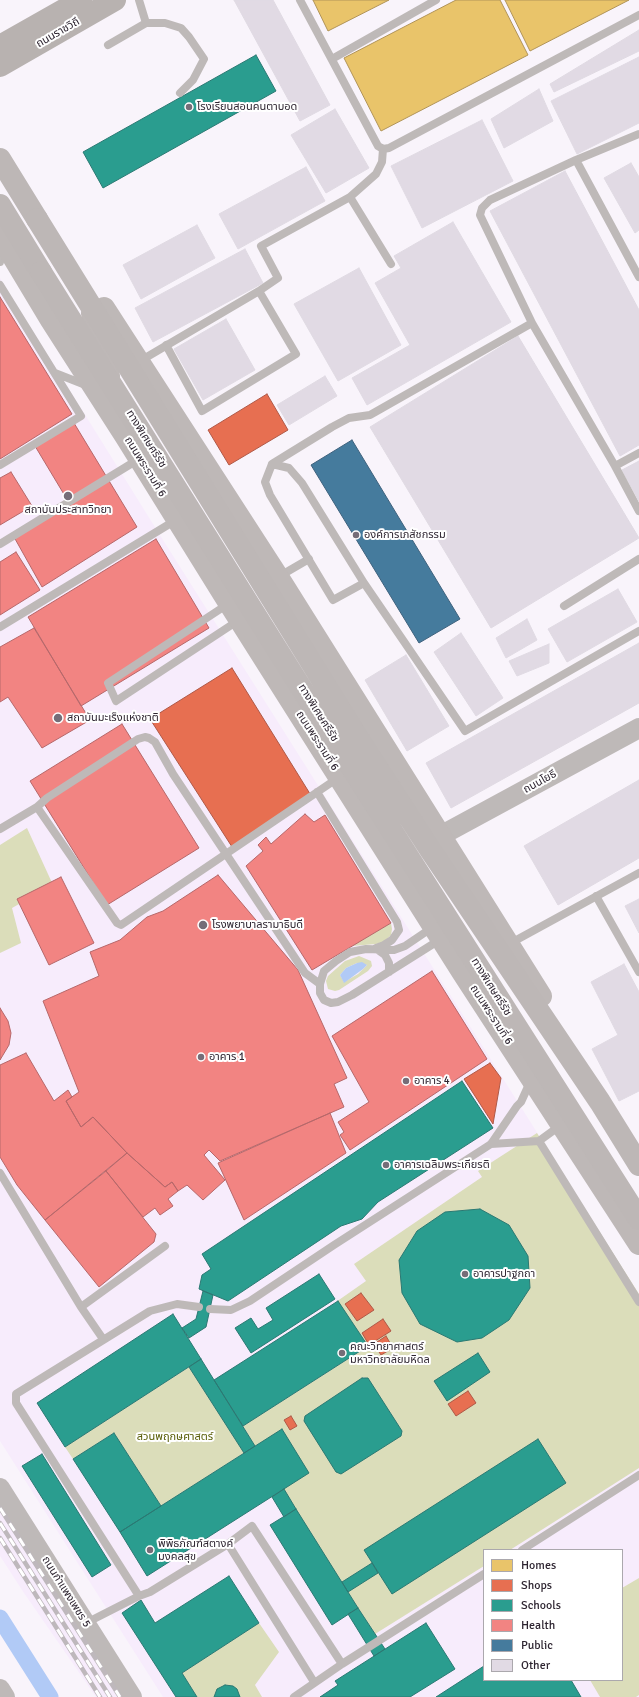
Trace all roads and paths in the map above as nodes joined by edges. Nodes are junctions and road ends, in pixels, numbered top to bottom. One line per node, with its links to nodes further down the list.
1 (51, 0): 9 (main road)
2 (82, 0): 11 (main road)
3 (115, 0): 13 (main road, ถนนราชวิถี)
4 (139, 0): 8 (lane)
5 (300, 0): 12 (lane)
6 (436, 0): 12 (lane)
7 (639, 15): 17 (lane)
8 (146, 24): 10 (lane); 14 (lane)
9 (0, 28)
10 (108, 45)
11 (0, 46)
12 (332, 59): 17 (lane)
13 (0, 66)
14 (180, 93)
15 (639, 134): 19 (lane)
16 (0, 147): 24 (main road)
17 (382, 149): 20 (lane)
18 (0, 159): 71 (highway, ทางพิเศษศรีรัช, bridge)
19 (576, 160): 25 (lane); 28 (lane)
20 (350, 197): 23 (lane); 27 (lane)
21 (0, 205): 73 (highway, ทางพิเศษศรีรัช, bridge)
22 (1, 247): 32 (main road, ถนนพระรามที่ 6)
23 (391, 264)
24 (81, 271): 30 (main road); 33 (main road)
25 (639, 277)
26 (0, 285): 31 (lane)
27 (259, 291): 29 (lane); 29 (lane)
28 (532, 323): 36 (lane); 38 (lane)
29 (166, 345): 30 (lane)
30 (139, 362): 39 (main road)
31 (55, 373): 32 (lane); 37 (lane)
32 (94, 388): 33 (main road, ถนนพระรามที่ 6)
33 (126, 437): 35 (main road, ถนนพระรามที่ 6)
34 (639, 453): 38 (lane)
35 (139, 458): 41 (main road, ถนนพระรามที่ 6); 42 (lane)
36 (272, 464): 43 (lane); 46 (lane)
37 (0, 465)
38 (615, 466): 40 (lane)
39 (228, 500): 41 (main road); 45 (main road)
40 (639, 511)
41 (180, 524): 48 (main road, ถนนพระรามที่ 6); 49 (lane)
42 (0, 544)
43 (309, 559): 45 (lane); 46 (lane)
44 (639, 559): 47 (lane)
45 (278, 577): 56 (main road)
46 (364, 583): 50 (lane)
47 (564, 606)
48 (234, 611): 48 (lane); 52 (main road, ถนนพระรามที่ 6)
49 (0, 627)
50 (639, 631)
51 (639, 728): 56 (street, ถนนโยธี)
52 (340, 777): 53 (lane); 60 (main road, ถนนพระรามที่ 6)
53 (317, 792): 57 (lane); 62 (lane)
54 (37, 807): 55 (lane); 57 (lane); 57 (lane)
55 (0, 829)
56 (440, 836): 61 (main road)
57 (226, 854): 65 (lane)
58 (639, 873): 59 (lane)
59 (596, 896): 61 (lane); 64 (lane)
60 (438, 932): 62 (lane); 63 (lane); 66 (main road, ถนนพระรามที่ 6)
61 (508, 944): 70 (main road)
62 (374, 950): 63 (lane); 65 (lane)
63 (389, 972): 65 (lane)
64 (639, 972)
65 (320, 984)
66 (532, 1078): 67 (main road, ถนนพระรามที่ 6); 69 (lane)
67 (562, 1125): 68 (lane); 74 (main road, ถนนพระรามที่ 6)
68 (539, 1141): 69 (lane); 76 (lane)
69 (491, 1144): 79 (lane)
70 (639, 1149)
71 (639, 1165)
72 (0, 1172): 77 (lane)
73 (639, 1219)
74 (639, 1244)
75 (165, 1246): 77 (lane)
76 (639, 1302)
77 (81, 1307): 80 (lane)
78 (199, 1307): 80 (lane)
79 (210, 1309)
80 (103, 1339): 86 (lane)
81 (639, 1475): 84 (lane)
82 (0, 1488): 87 (street, ถนนกำแพงเพชร 5)
83 (228, 1544): 86 (lane); 88 (lane); 89 (lane)
84 (524, 1549)
85 (483, 1575): 88 (lane)
86 (139, 1596): 87 (lane)
87 (85, 1623): 92 (street, ถนนกำแพงเพชร 5)
88 (342, 1664): 89 (lane)
89 (314, 1682): 93 (lane)
90 (0, 1689): 91 (street)
91 (5, 1697)
92 (132, 1697)
93 (294, 1697)

